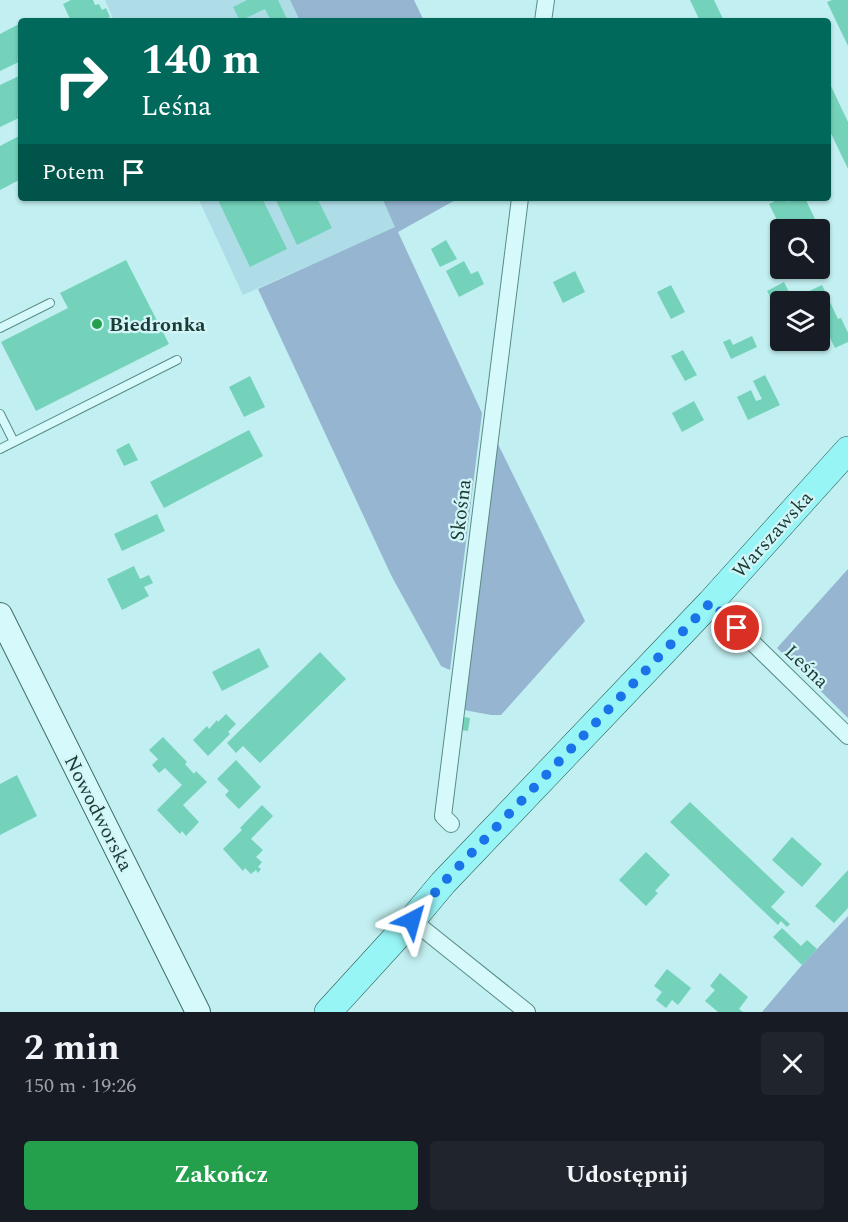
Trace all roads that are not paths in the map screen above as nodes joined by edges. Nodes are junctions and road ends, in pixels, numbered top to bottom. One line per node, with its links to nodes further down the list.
1 (546, 0): 2 (street)
2 (543, 18)
3 (520, 201): 14 (street, Skośna)
4 (50, 303): 5 (lane)
5 (0, 328)
6 (177, 360): 8 (lane)
7 (0, 414): 8 (lane)
8 (14, 442): 9 (lane)
9 (0, 449)
10 (848, 450): 11 (main road, Warszawska)
11 (711, 602): 13 (street, Leśna); 15 (main road, Warszawska)
12 (0, 615): 16 (main road, Nowodworska)
13 (848, 736)
14 (451, 824)
15 (412, 920): 17 (main road, Warszawska); 18 (street)
16 (198, 1012)
17 (328, 1012)
18 (527, 1012)

